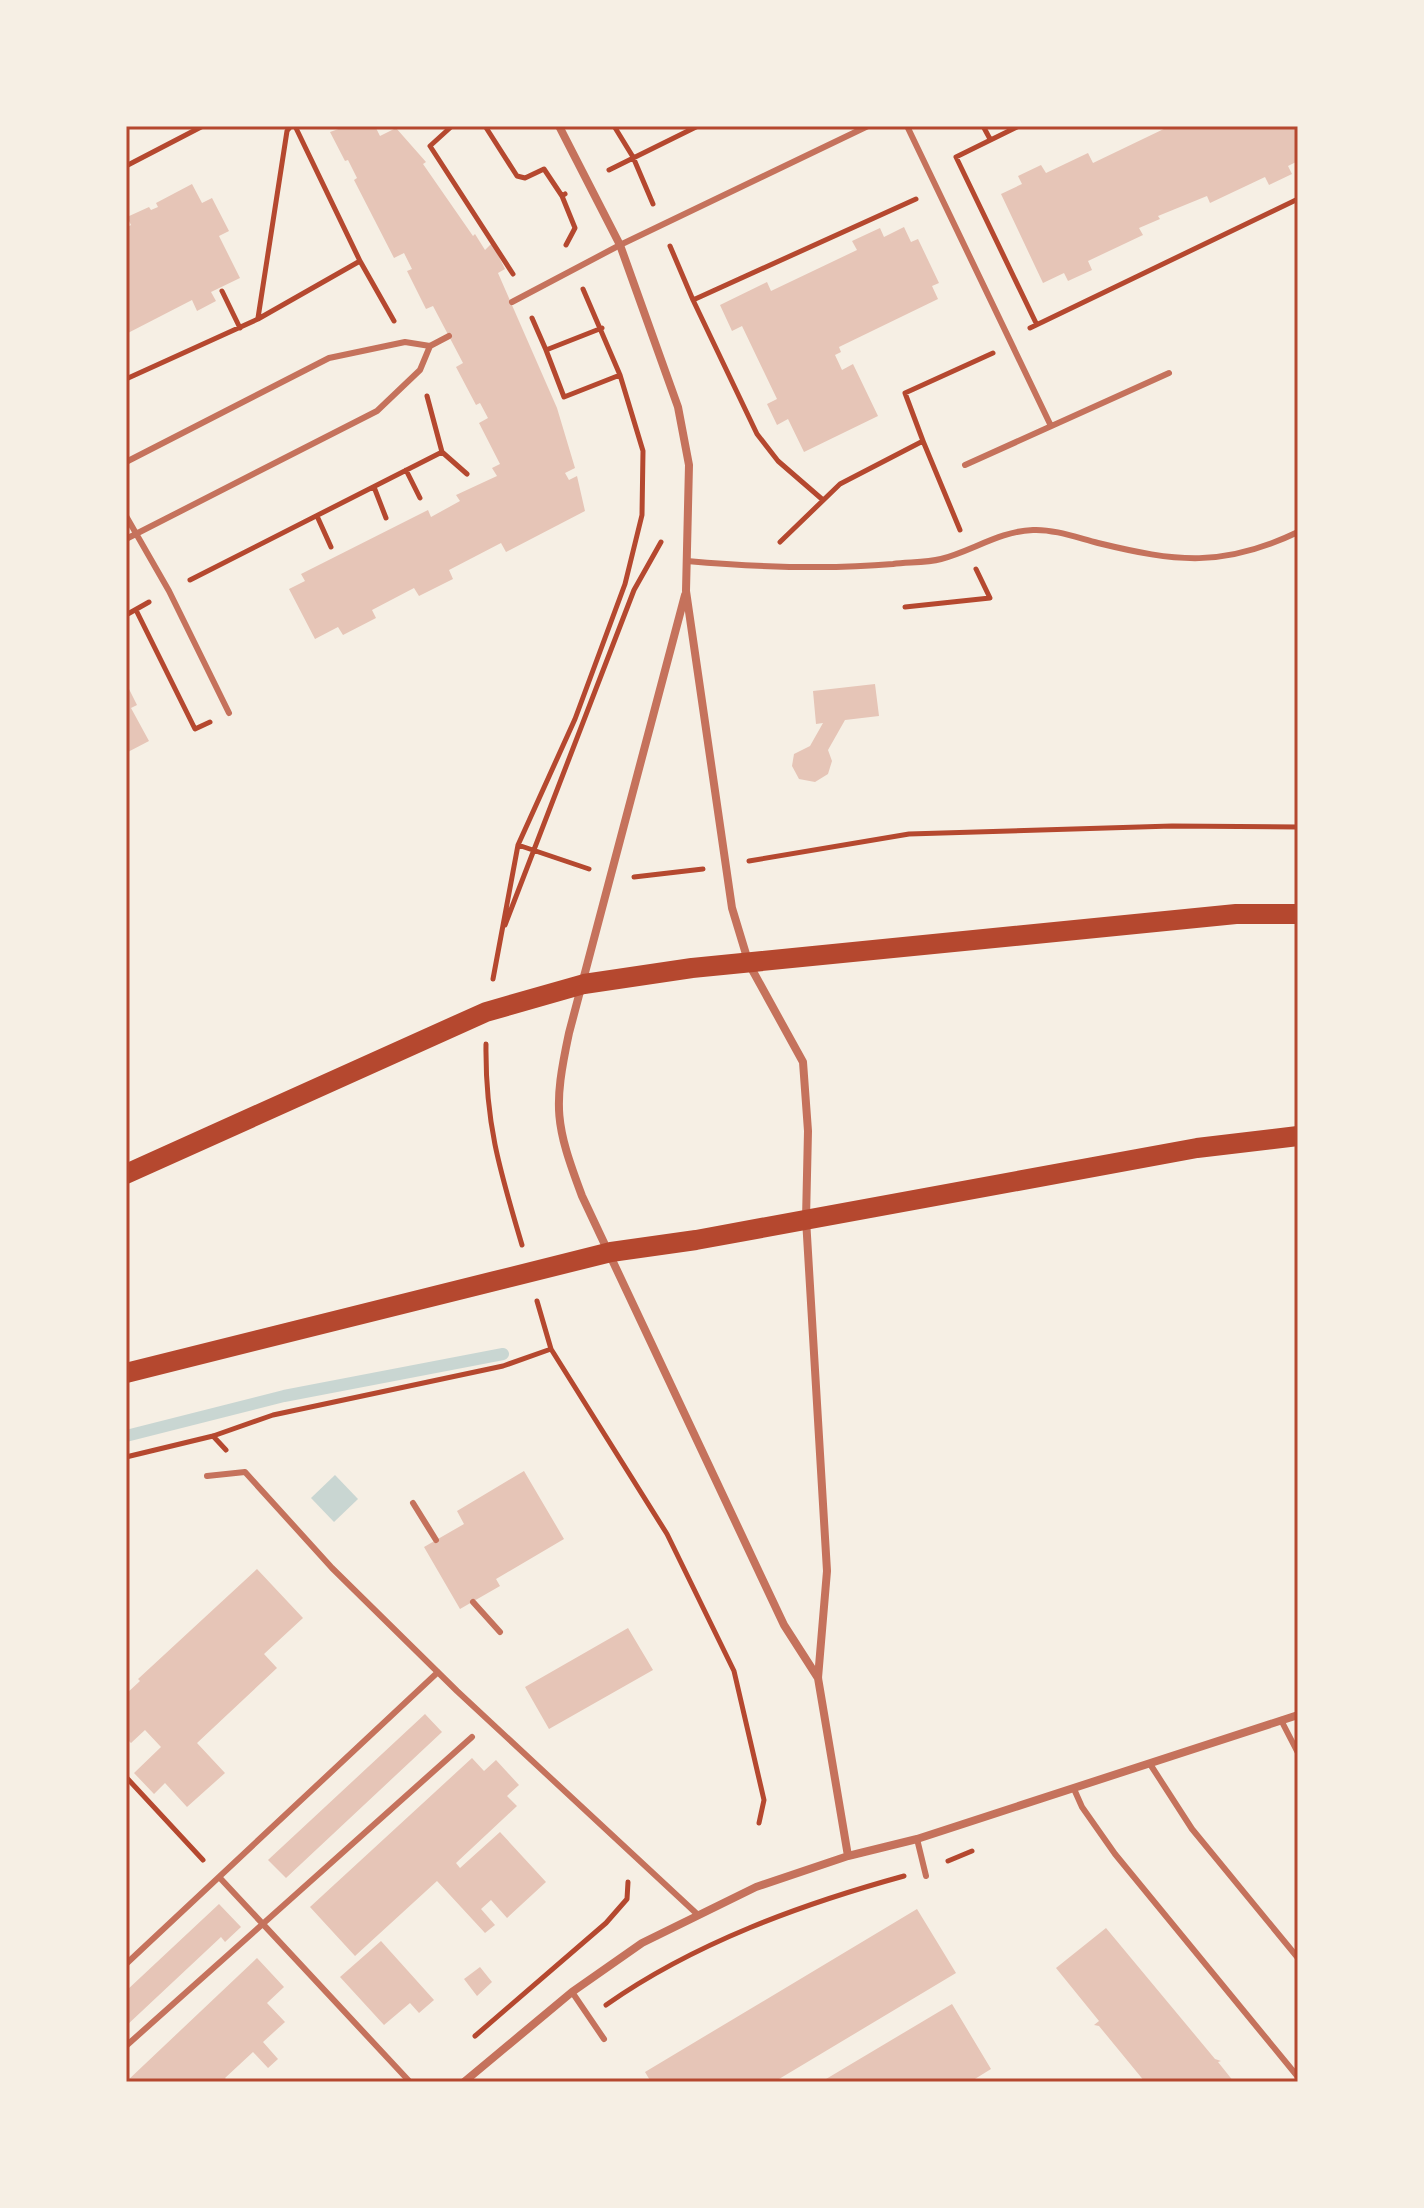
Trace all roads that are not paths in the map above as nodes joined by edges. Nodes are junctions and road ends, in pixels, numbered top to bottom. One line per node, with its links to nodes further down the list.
1 (559, 126): 4 (street)
2 (868, 126): 4 (lane)
3 (907, 126): 9 (lane)
4 (620, 245): 5 (lane); 16 (street)
5 (512, 302)
6 (449, 336): 7 (lane)
7 (430, 346): 10 (lane); 14 (lane)
8 (1169, 373): 9 (lane)
9 (1051, 426): 11 (lane)
10 (126, 462)
11 (965, 465)
12 (126, 516): 14 (lane)
13 (1298, 532): 16 (lane)
14 (138, 533): 15 (lane); 18 (lane)
15 (126, 539)
16 (687, 561): 17 (street)
17 (686, 591): 20 (street); 21 (street)
18 (229, 713)
19 (1298, 914): 20 (main road)
20 (749, 964): 21 (main road); 24 (street)
21 (584, 984): 23 (main road); 25 (street)
22 (1298, 1136): 24 (main road)
23 (126, 1174)
24 (806, 1219): 25 (main road); 33 (street)
25 (611, 1252): 26 (main road); 33 (street)
26 (126, 1373)
27 (207, 1476): 32 (lane)
28 (413, 1503): 29 (lane)
29 (436, 1540)
30 (473, 1602): 31 (lane)
31 (500, 1632)
32 (438, 1672): 43 (lane); 44 (lane)
33 (818, 1678): 41 (street)
34 (1298, 1715): 35 (street)
35 (1281, 1720): 37 (lane); 38 (street)
36 (472, 1737): 45 (lane)
37 (1298, 1753)
38 (1150, 1764): 39 (street); 46 (lane)
39 (1074, 1789): 40 (street); 51 (lane)
40 (917, 1839): 41 (street); 42 (lane)
41 (848, 1856): 44 (street)
42 (926, 1873)
43 (220, 1878): 45 (lane); 47 (lane)
44 (697, 1914): 48 (street)
45 (264, 1925): 50 (lane); 52 (lane)
46 (1298, 1958)
47 (126, 1964)
48 (572, 1992): 49 (lane); 53 (street)
49 (604, 2039)
50 (126, 2046)
51 (1298, 2077)
52 (410, 2082)
53 (464, 2082)

